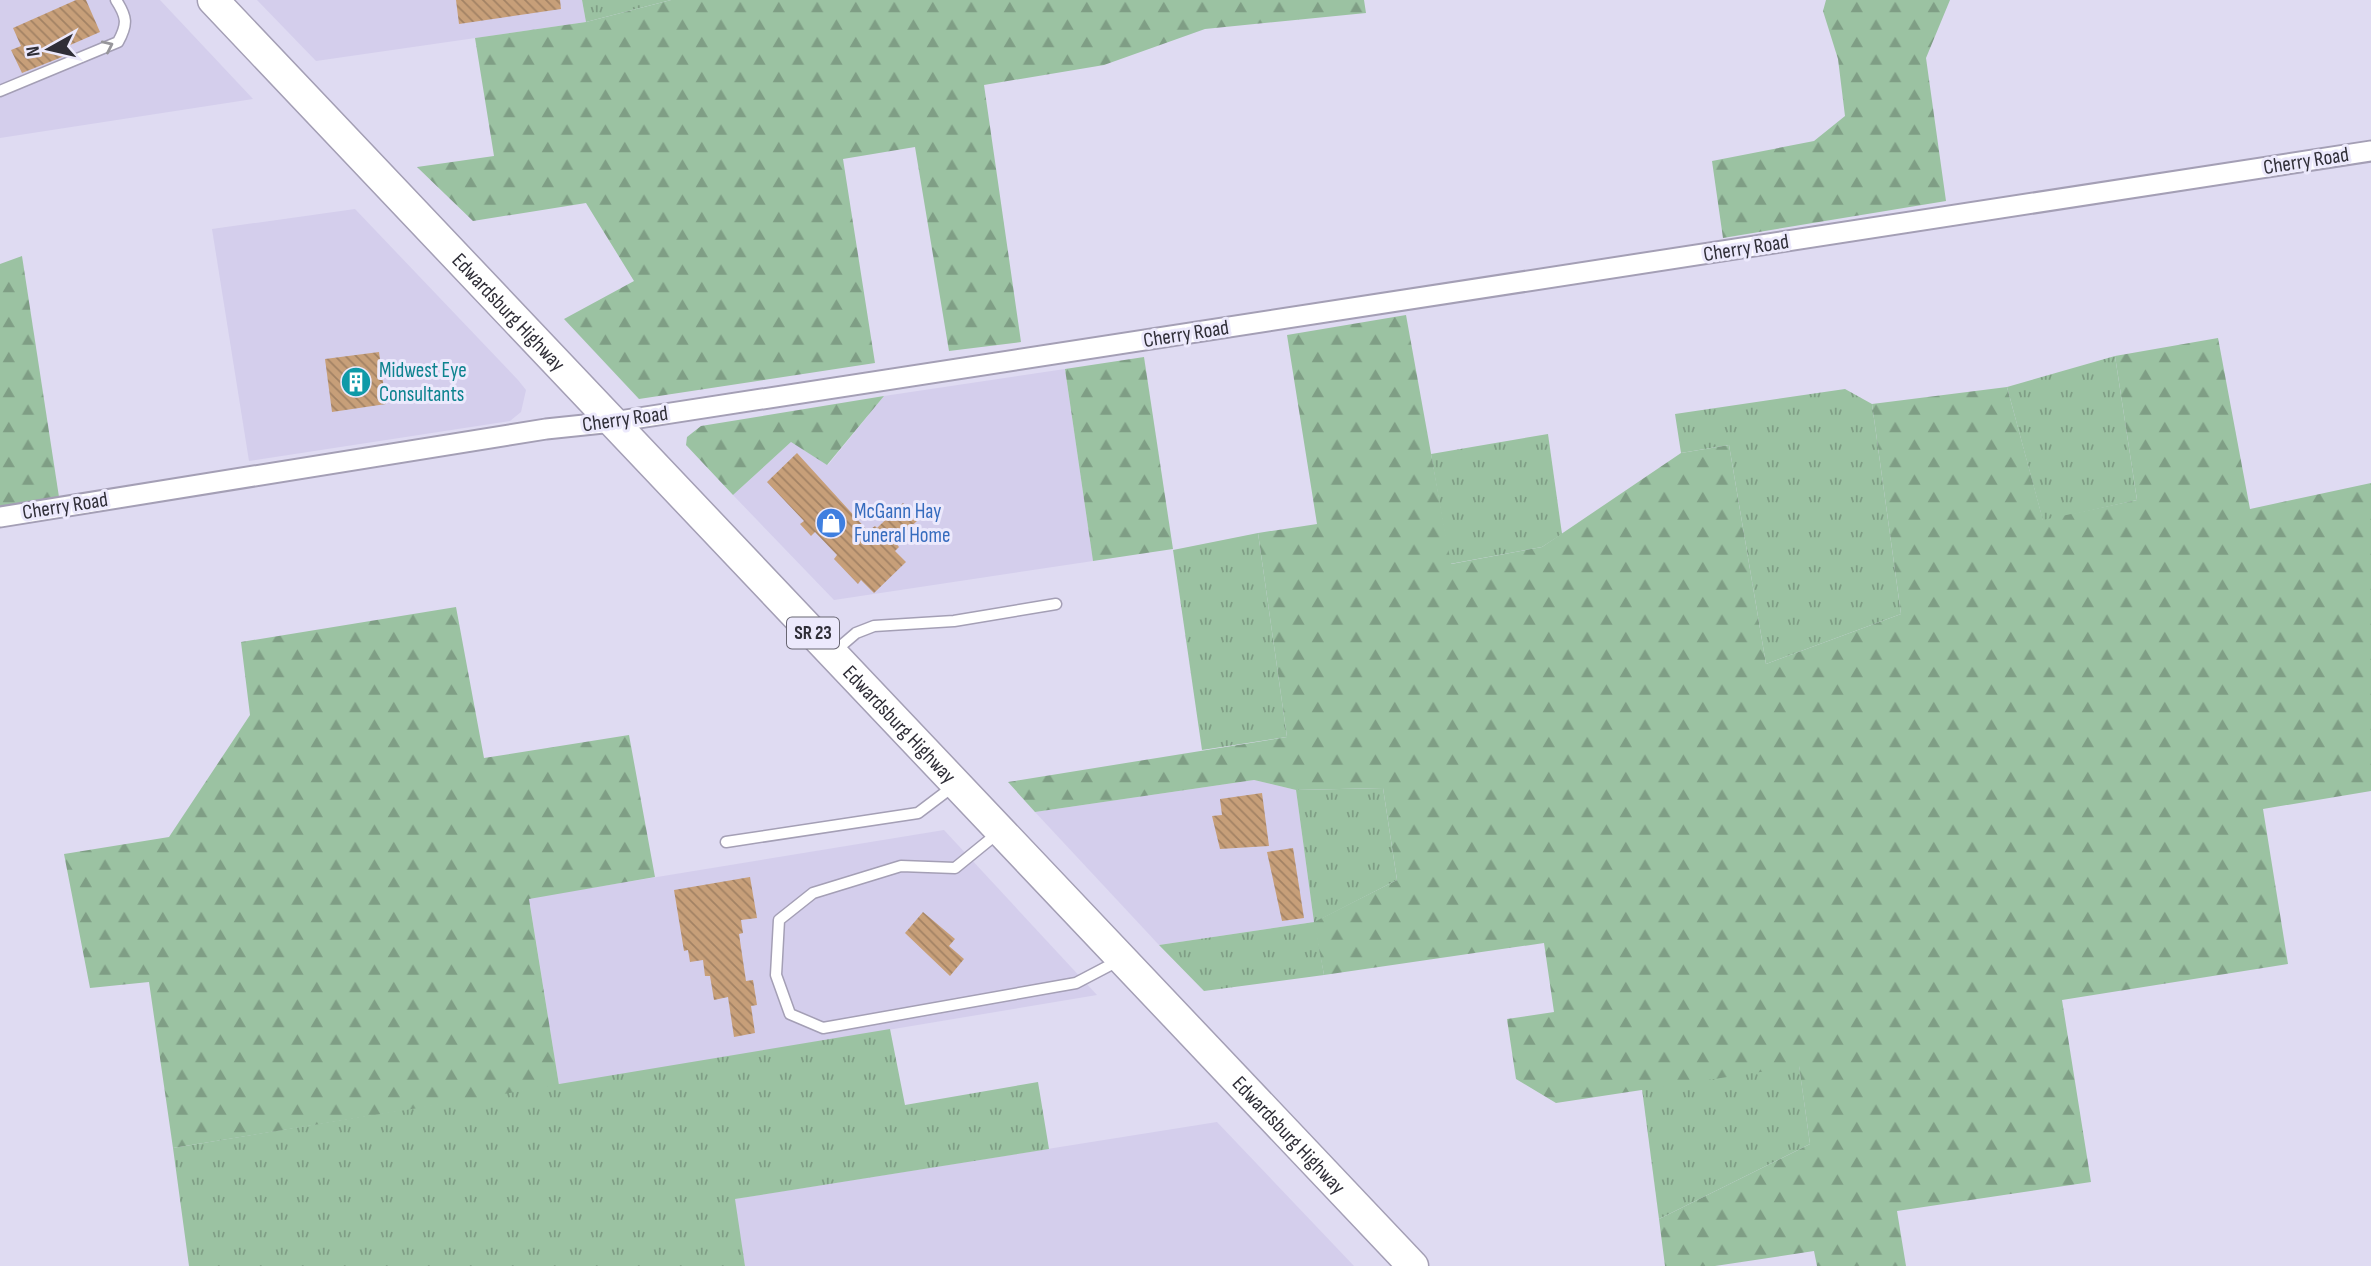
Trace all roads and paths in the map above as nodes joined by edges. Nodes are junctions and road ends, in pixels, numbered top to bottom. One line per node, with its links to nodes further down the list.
1 (116, 0): 3 (lane, one-way to 1)
2 (213, 0): 5 (main road, Edwardsburg Highway / SR 23)
3 (0, 91)
4 (2371, 151): 5 (street, Cherry Road)
5 (613, 422): 6 (street, Cherry Road); 8 (main road, Edwardsburg Highway / SR 23)
6 (0, 517)
7 (1056, 604): 8 (lane)
8 (832, 654): 9 (main road, Edwardsburg Highway / SR 23)
9 (956, 784): 10 (main road, Edwardsburg Highway / SR 23); 11 (lane)
10 (1000, 831): 12 (main road, Edwardsburg Highway / SR 23); 12 (lane)
11 (726, 842)
12 (1122, 959): 13 (main road, Edwardsburg Highway / SR 23)
13 (1413, 1266)

